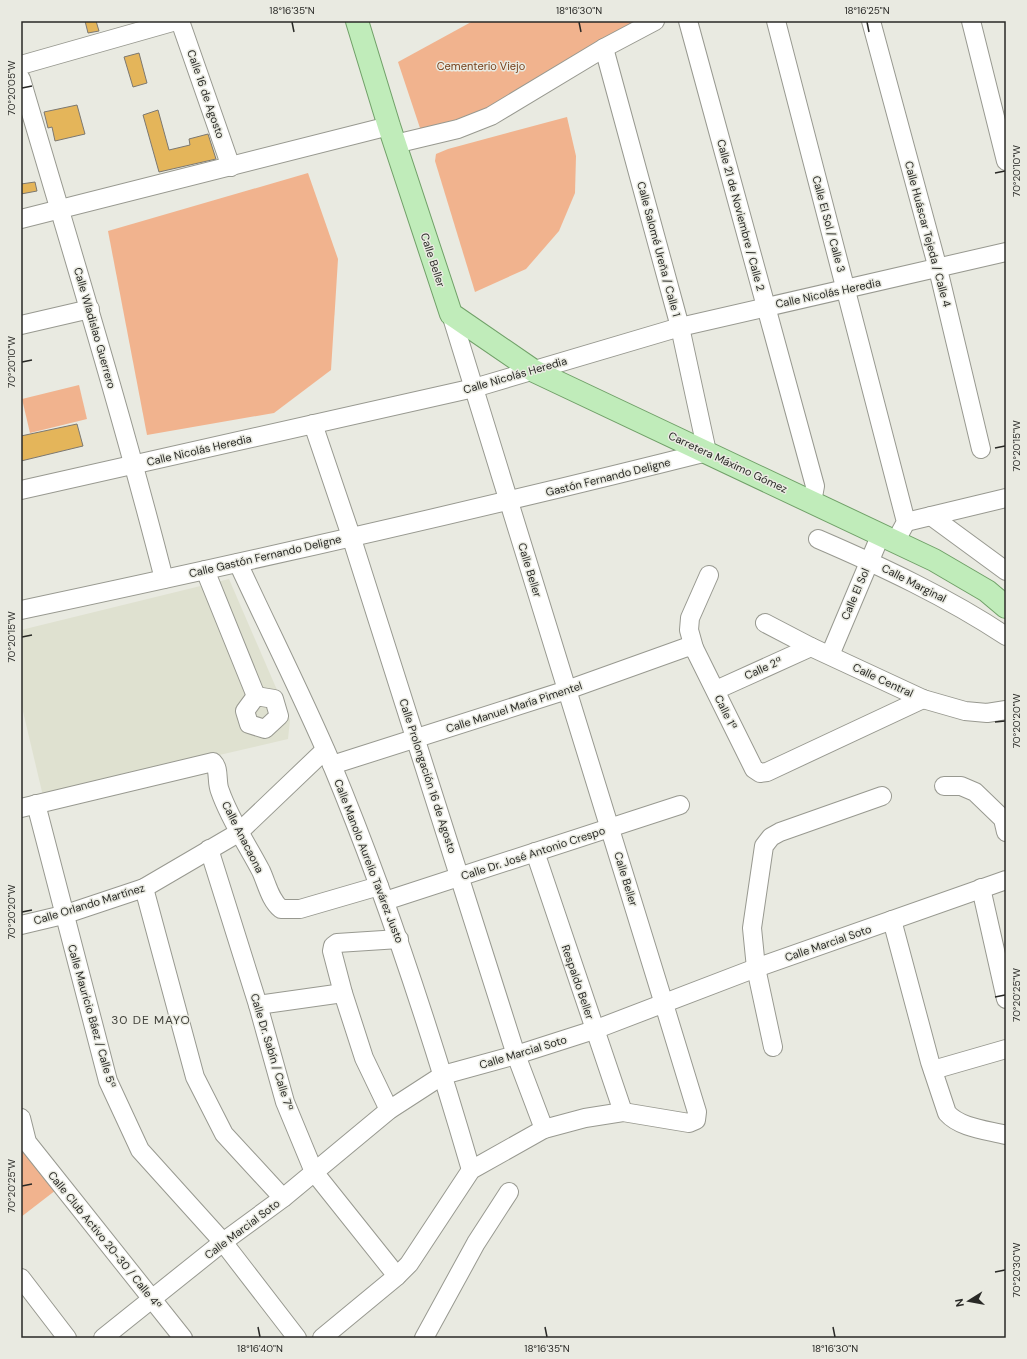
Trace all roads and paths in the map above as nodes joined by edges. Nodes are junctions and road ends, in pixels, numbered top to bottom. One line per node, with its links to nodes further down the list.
1 (176, 21): 10 (street)
2 (180, 21): 14 (street, Calle 16 de Agosto)
3 (357, 21): 12 (main road, Calle Beller)
4 (655, 21): 9 (street)
5 (688, 21): 20 (street, Calle 21 de Noviembre / Calle 2)
6 (776, 21): 19 (street, Calle El Sol / Calle 3)
7 (871, 21): 18 (street, Calle Huáscar Tejeda / Calle 4)
8 (971, 21): 13 (street)
9 (604, 48): 12 (street); 24 (street, Calle Salomé Ureña / Calle 1)
10 (21, 65)
11 (21, 79): 15 (street, Calle Wladislao Guerrero)
12 (392, 135): 14 (street); 22 (main road, Calle Beller)
13 (1006, 162)
14 (231, 167): 15 (street)
15 (59, 210): 16 (street); 21 (street, Calle Wladislao Guerrero)
16 (21, 219)
17 (1006, 252): 18 (street, Calle Nicolás Heredia)
18 (938, 269): 19 (street, Calle Nicolás Heredia); 28 (street, Calle Huáscar Tejeda / Calle 4)
19 (845, 288): 20 (street, Calle Nicolás Heredia); 36 (street, Calle El Sol / Calle 3)
20 (766, 306): 24 (street, Calle Nicolás Heredia); 34 (street, Calle 21 de Noviembre / Calle 2)
21 (90, 308): 23 (street); 30 (street, Calle Wladislao Guerrero)
22 (451, 314): 25 (main road, Carretera Máximo Gómez); 26 (street, Calle Beller)
23 (21, 326)
24 (680, 327): 25 (street, Calle Nicolás Heredia); 29 (street, Calle Salomé Ureña / Calle 1)
25 (534, 371): 26 (street, Calle Nicolás Heredia); 29 (main road, Carretera Máximo Gómez)
26 (474, 388): 27 (street, Calle Nicolás Heredia); 33 (street, Calle Beller)
27 (313, 424): 30 (street, Calle Nicolás Heredia); 37 (street, Calle Prolongación 16 de Agosto)
28 (982, 448)
29 (708, 452): 33 (street, Gastón Fernando Deligne); 34 (main road, Carretera Máximo Gómez)
30 (135, 465): 31 (street, Calle Nicolás Heredia); 45 (street, Calle Wladislao Guerrero)
31 (21, 490)
32 (1006, 498): 35 (street)
33 (509, 502): 37 (street, Calle Gastón Fernando Deligne); 53 (street, Calle Beller)
34 (812, 502): 38 (main road, Carretera Máximo Gómez)
35 (932, 516): 36 (street); 43 (street)
36 (906, 522): 38 (street)
37 (351, 536): 41 (street, Calle Gastón Fernando Deligne); 58 (street, Calle Prolongación 16 de Agosto)
38 (888, 538): 40 (street, Calle El Sol); 46 (main road, Carretera Máximo Gómez)
39 (818, 539): 40 (street, Calle Marginal)
40 (870, 561): 49 (street, Calle Marginal); 52 (street, Calle El Sol)
41 (238, 564): 42 (street, Calle Gastón Fernando Deligne); 59 (street, Calle Manolo Aurelio Tavárez Justo)
42 (205, 570): 45 (street, Calle Gastón Fernando Deligne); 55 (street)
43 (1006, 571)
44 (709, 575): 51 (street, Calle 1ª)
45 (164, 580): 47 (street, Calle Gastón Fernando Deligne)
46 (1006, 607)
47 (21, 610)
48 (765, 623): 50 (street, Calle Central)
49 (1006, 636)
50 (811, 647): 52 (street, Calle Central); 54 (street, Calle 2ª)
51 (694, 648): 53 (street, Calle Manuel María Pimentel); 54 (street, Calle 1ª)
52 (830, 655): 56 (street, Calle Central)
53 (567, 690): 58 (street, Calle Manuel María Pimentel); 64 (street, Calle Beller)
54 (716, 690): 56 (street, Calle 1ª)
55 (256, 696)
56 (923, 699): 57 (street, Calle Central)
57 (1006, 710)
58 (416, 738): 59 (street, Calle Manuel María Pimentel); 69 (street, Calle Prolongación 16 de Agosto)
59 (329, 758): 65 (street, Calle Orlando Martínez); 73 (street, Calle Manolo Aurelio Tavárez Justo)
60 (944, 786): 66 (street)
61 (882, 796): 78 (street)
62 (680, 805): 64 (street, Calle Dr. José Antonio Crespo)
63 (28, 806): 65 (street, Calle Anacaona); 74 (street, Calle Mauricio Báez / Calle 5ª)
64 (610, 828): 68 (street, Calle Dr. José Antonio Crespo); 81 (street, Calle Beller)
65 (238, 832): 67 (street, Calle Orlando Martínez); 73 (street, Calle Anacaona)
66 (1006, 832)
67 (210, 849): 71 (street, Calle Orlando Martínez); 82 (street, Calle Dr. Sabín / Calle 7ª)
68 (535, 852): 69 (street, Calle Dr. José Antonio Crespo); 83 (street, Respaldo Beller)
69 (460, 876): 73 (street, Calle Dr. José Antonio Crespo); 86 (street, Calle Prolongación 16 de Agosto)
70 (1006, 880): 72 (street, Calle Marcial Soto)
71 (144, 888): 74 (street, Calle Orlando Martínez); 98 (street)
72 (981, 888): 75 (street, Calle Marcial Soto); 80 (street)
73 (382, 893): 77 (street, Calle Manolo Aurelio Tavárez Justo)
74 (63, 914): 76 (street, Calle Orlando Martínez); 99 (street, Calle Mauricio Báez / Calle 5ª)
75 (892, 920): 78 (street, Calle Marcial Soto); 87 (street)
76 (21, 925)
77 (399, 940): 79 (street); 88 (street, Calle Manolo Aurelio Tavárez Justo)
78 (756, 968): 81 (street, Calle Marcial Soto); 84 (street)
79 (343, 993): 82 (street); 89 (street)
80 (1006, 999)
81 (664, 1004): 83 (street, Calle Marcial Soto); 90 (street, Calle Beller)
82 (258, 1005): 96 (street, Calle Dr. Sabín / Calle 7ª)
83 (594, 1030): 86 (street, Calle Marcial Soto); 90 (street, Respaldo Beller)
84 (773, 1047)
85 (1006, 1049): 87 (street)
86 (516, 1055): 88 (street, Calle Marcial Soto); 92 (street, Calle Prolongación 16 de Agosto)
87 (933, 1070): 93 (street)
88 (443, 1075): 89 (street, Calle Marcial Soto); 95 (street, Calle Manolo Aurelio Tavárez Justo)
89 (390, 1110): 96 (street, Calle Marcial Soto)
90 (624, 1112): 92 (street)
91 (21, 1118): 94 (street)
92 (544, 1129): 95 (street)
93 (1006, 1134)
94 (24, 1143): 102 (street, Calle Club Activo 20-30 / Calle 4ª)
95 (471, 1170): 100 (street)
96 (314, 1172): 98 (street, Calle Marcial Soto); 100 (street, Calle Dr. Sabín / Calle 7ª)
97 (509, 1192): 108 (street)
98 (283, 1198): 99 (street, Calle Marcial Soto)
99 (223, 1242): 102 (street, Calle Marcial Soto); 106 (street, Calle Mauricio Báez / Calle 5ª)
100 (398, 1276): 107 (street)
101 (22, 1280): 103 (street)
102 (152, 1299): 104 (street, Calle Marcial Soto); 105 (street, Calle Club Activo 20-30 / Calle 4ª)
103 (68, 1338)
104 (103, 1338)
105 (184, 1338)
106 (297, 1338)
107 (322, 1338)
108 (424, 1338)

